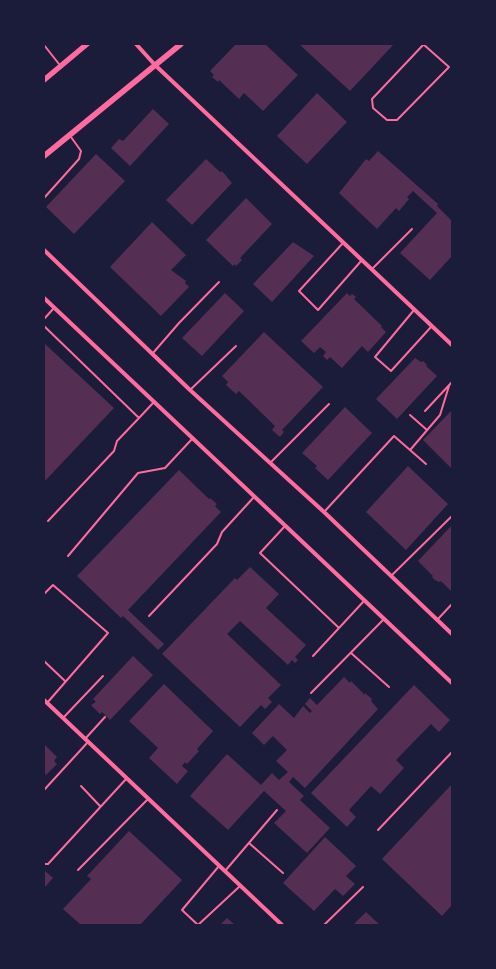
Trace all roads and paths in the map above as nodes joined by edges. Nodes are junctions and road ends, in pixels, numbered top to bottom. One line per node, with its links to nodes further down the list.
1 (87, 44): 6 (main road)
2 (136, 44): 7 (street)
3 (181, 44): 7 (main road)
4 (424, 44): 4 (lane)
5 (44, 45): 8 (lane)
6 (79, 46): 8 (main road)
7 (154, 65): 10 (main road); 14 (street)
8 (60, 66): 9 (main road)
9 (44, 80)
10 (70, 135): 11 (main road); 12 (lane)
11 (44, 156)
12 (44, 198)
13 (412, 229): 17 (lane)
14 (343, 242): 16 (street); 16 (lane)
15 (44, 250): 27 (street)
16 (362, 260): 17 (street)
17 (372, 269): 21 (street)
18 (219, 282): 27 (lane)
19 (44, 298): 20 (street)
20 (54, 308): 22 (lane); 31 (street)
21 (414, 310): 24 (street); 24 (lane)
22 (44, 319)
23 (44, 326): 35 (lane)
24 (432, 326): 25 (street)
25 (452, 345)
26 (236, 346): 30 (lane)
27 (153, 353): 30 (street)
28 (452, 382): 29 (lane)
29 (449, 386): 33 (lane); 36 (lane)
30 (190, 390): 39 (street)
31 (154, 402): 35 (lane); 37 (street)
32 (329, 404): 39 (lane)
33 (425, 411)
34 (410, 415): 36 (lane)
35 (139, 418): 44 (lane)
36 (427, 430): 38 (lane)
37 (192, 439): 41 (street); 46 (lane)
38 (411, 450): 40 (lane); 42 (lane)
39 (269, 463): 42 (street)
40 (426, 464)
41 (254, 497): 45 (street); 51 (lane)
42 (324, 512): 47 (street)
43 (452, 516): 47 (lane)
44 (48, 520)
45 (285, 526): 49 (street); 54 (lane)
46 (68, 556)
47 (390, 576): 53 (street)
48 (44, 594): 60 (lane)
49 (364, 601): 52 (street); 54 (lane)
50 (452, 604): 53 (lane)
51 (148, 616)
52 (384, 619): 56 (lane); 61 (street)
53 (437, 620): 55 (street)
54 (339, 628): 57 (lane)
55 (452, 634)
56 (351, 653): 62 (lane); 63 (lane)
57 (313, 656)
58 (44, 662): 60 (lane)
59 (103, 676): 66 (lane)
60 (65, 681): 64 (lane)
61 (452, 684)
62 (389, 687)
63 (311, 693)
64 (45, 701): 66 (street)
65 (105, 717): 67 (lane)
66 (63, 718): 67 (street)
67 (87, 740): 69 (street); 71 (lane)
68 (452, 752): 75 (lane)
69 (127, 778): 72 (street); 73 (lane)
70 (81, 786): 73 (lane)
71 (44, 790)
72 (148, 799): 78 (street); 79 (lane)
73 (101, 807): 77 (lane)
74 (278, 810): 76 (lane)
75 (378, 830)
76 (249, 843): 80 (lane); 81 (lane)
77 (44, 864)
78 (219, 866): 80 (street); 82 (lane)
79 (78, 870)
80 (225, 871): 82 (street)
81 (283, 873)
82 (240, 885): 84 (street)
83 (363, 887): 85 (lane)
84 (282, 925)
85 (324, 925)

